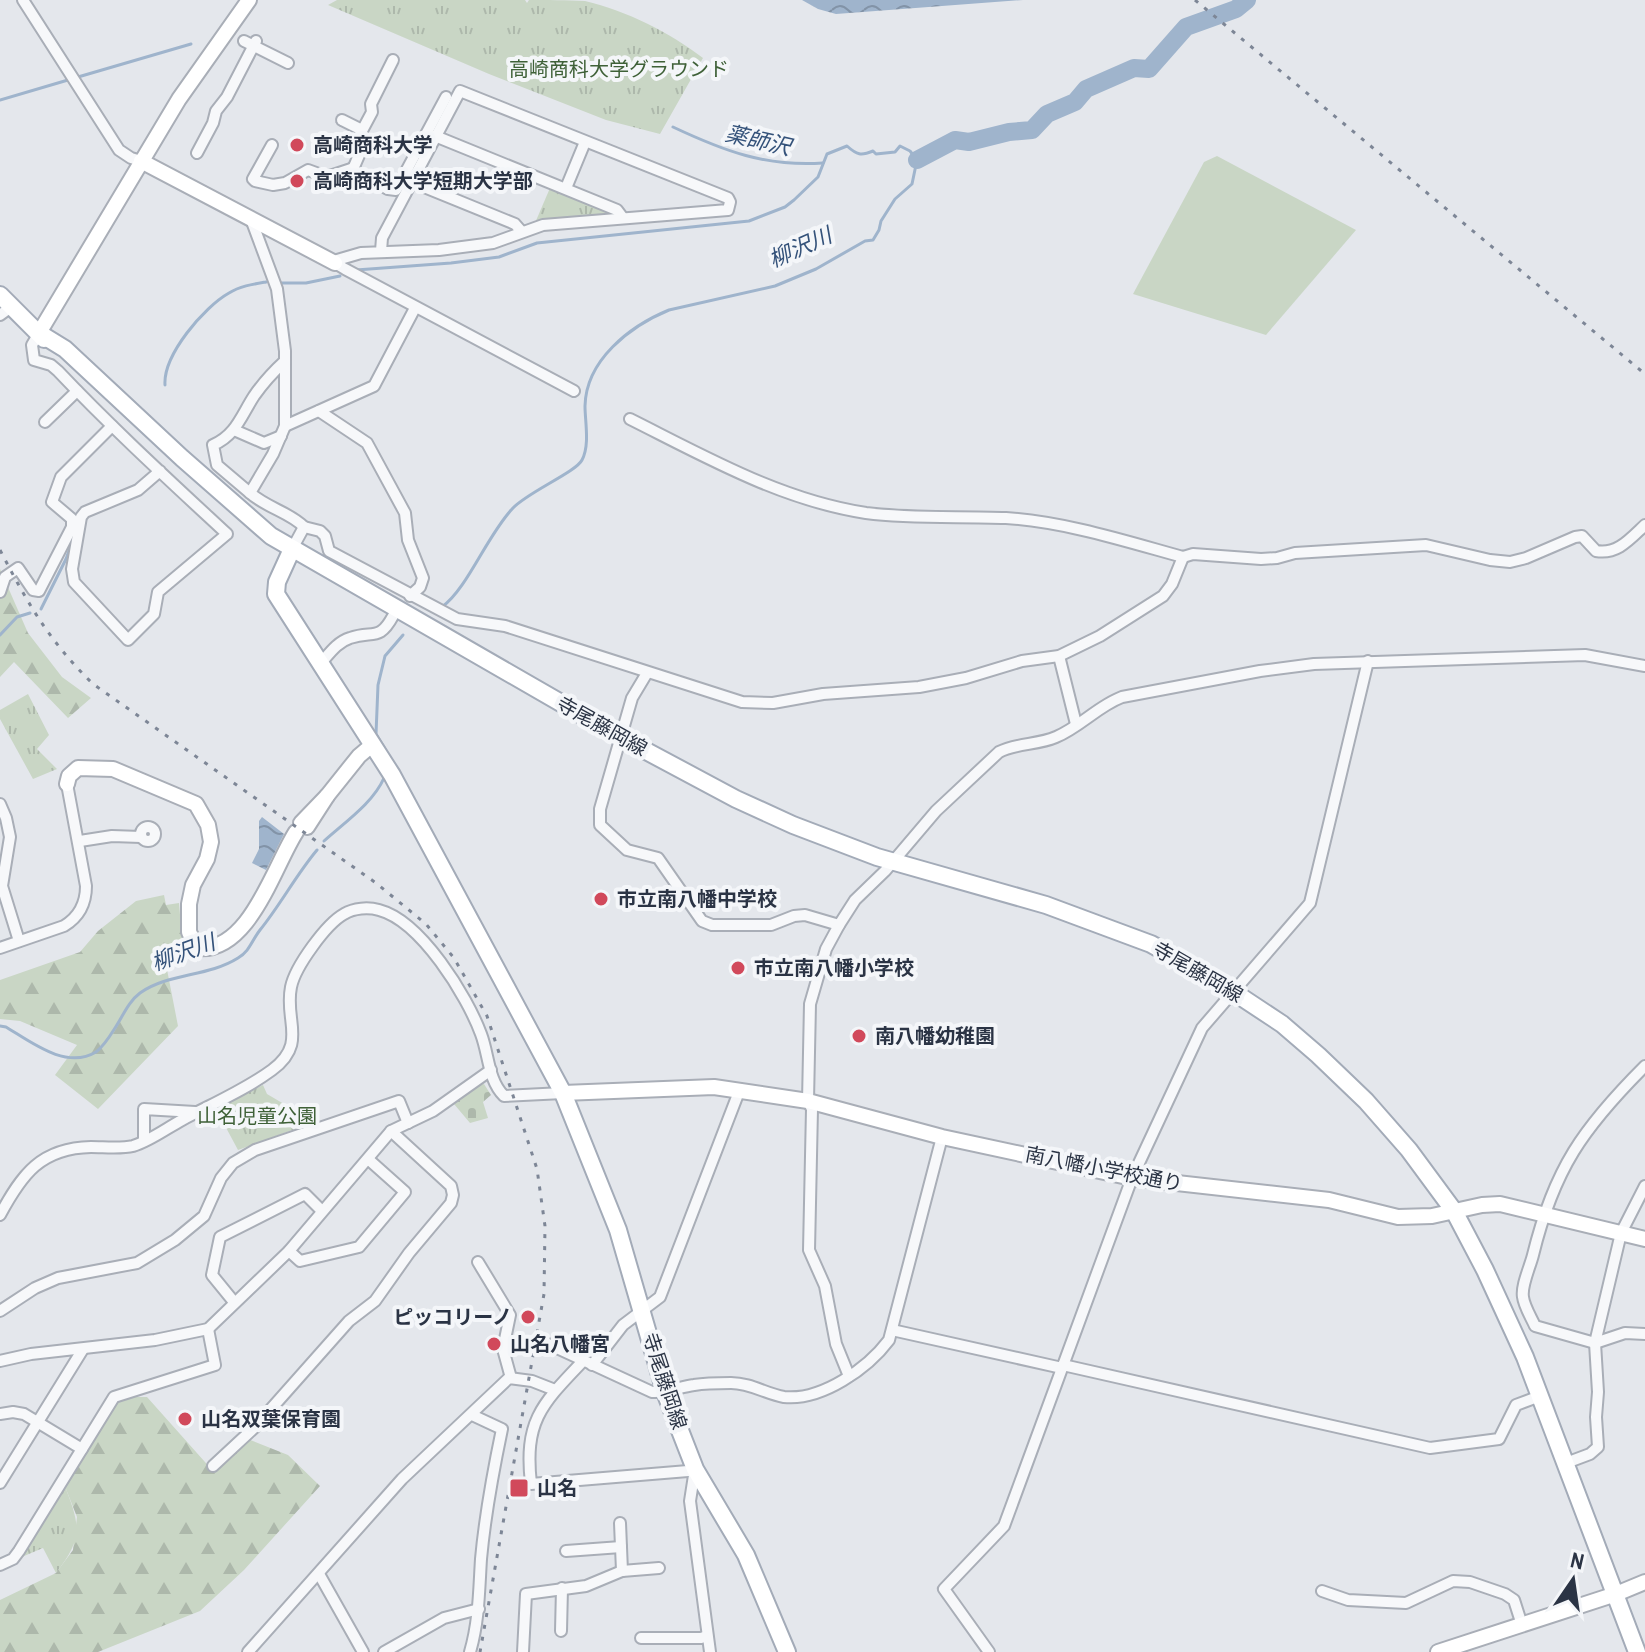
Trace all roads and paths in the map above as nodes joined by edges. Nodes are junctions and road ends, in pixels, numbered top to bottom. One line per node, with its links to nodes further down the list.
1 (23, 0): 12 (street)
2 (249, 0): 12 (street)
3 (393, 60): 7 (street)
4 (288, 63): 11 (street)
5 (446, 97): 13 (street)
6 (342, 120): 7 (street)
7 (362, 130): 13 (street)
8 (435, 136): 9 (street); 14 (street); 15 (street)
9 (585, 142): 15 (street); 16 (street)
10 (272, 145): 13 (street)
11 (197, 153)
12 (141, 161): 17 (street); 23 (street)
13 (353, 169)
14 (412, 182): 18 (street); 19 (street)
15 (566, 188): 16 (street)
16 (623, 218): 18 (street)
17 (251, 219): 20 (street); 24 (street)
18 (522, 232): 19 (street)
19 (381, 251): 20 (street)
20 (335, 263): 22 (street)
21 (4, 306): 23 (main road, 寺尾藤岡線)
22 (415, 308): 26 (street); 27 (street)
23 (39, 333): 25 (street); 38 (main road, 寺尾藤岡線)
24 (285, 361): 31 (street); 32 (street)
25 (77, 391): 29 (street); 30 (street)
26 (574, 391)
27 (319, 411): 32 (street); 41 (street)
28 (630, 419): 39 (street)
29 (45, 422)
30 (112, 426): 33 (street); 37 (street)
31 (234, 430): 32 (street); 34 (street)
32 (283, 431): 34 (street)
33 (160, 471): 37 (street); 37 (street)
34 (250, 493): 36 (street)
35 (1645, 525): 39 (street)
36 (304, 527): 38 (street); 41 (street)
37 (76, 528): 40 (street)
38 (290, 552): 42 (main road, 寺尾藤岡線); 43 (main road, 寺尾藤岡線); 46 (main road, 寺尾藤岡線)
39 (1183, 557): 44 (street)
40 (0, 592)
41 (410, 596): 48 (street)
42 (393, 616): 43 (main road, 寺尾藤岡線); 46 (street)
43 (441, 635): 50 (main road, 寺尾藤岡線)
44 (1059, 656): 48 (street); 49 (street)
45 (1368, 661): 47 (street); 49 (street); 60 (street)
46 (321, 663): 51 (main road, 寺尾藤岡線)
47 (1645, 666)
48 (647, 673): 50 (street)
49 (1076, 724): 56 (street)
50 (620, 737): 56 (main road, 寺尾藤岡線); 57 (street)
51 (372, 745): 52 (street); 64 (main road, 寺尾藤岡線)
52 (67, 784): 55 (street)
53 (0, 804): 58 (street)
54 (141, 837): 55 (street)
55 (80, 841): 58 (street)
56 (892, 862): 57 (street); 60 (main road, 寺尾藤岡線)
57 (839, 925): 65 (street)
58 (19, 941): 59 (street)
59 (0, 948)
60 (1233, 992): 72 (street); 75 (main road, 寺尾藤岡線)
61 (1645, 1066): 76 (street)
62 (491, 1070): 64 (street); 66 (street); 67 (street)
63 (740, 1089): 64 (street, 南八幡小学校通り); 65 (street, 南八幡小学校通り); 84 (street)
64 (563, 1093): 84 (main road, 寺尾藤岡線)
65 (808, 1101): 69 (street, 南八幡小学校通り); 94 (street)
66 (197, 1112): 70 (street); 70 (street)
67 (408, 1123): 68 (street); 83 (street)
68 (391, 1131): 71 (street); 104 (street)
69 (942, 1137): 72 (street, 南八幡小学校通り); 86 (street)
70 (144, 1141): 77 (street)
71 (368, 1159): 74 (street); 80 (street)
72 (1132, 1178): 75 (street, 南八幡小学校通り); 93 (street)
73 (1645, 1186): 78 (street)
74 (322, 1211): 80 (street); 82 (street)
75 (1454, 1211): 76 (street, 南八幡小学校通り); 98 (main road, 寺尾藤岡線)
76 (1543, 1213): 78 (street, 南八幡小学校通り); 89 (street)
77 (0, 1215)
78 (1621, 1233): 79 (street, 南八幡小学校通り); 89 (street)
79 (1645, 1239)
80 (289, 1251): 82 (street)
81 (478, 1262): 95 (street)
82 (234, 1302): 85 (street)
83 (0, 1311)
84 (643, 1311): 92 (street); 97 (main road, 寺尾藤岡線)
85 (208, 1329): 90 (street); 102 (street)
86 (892, 1330): 93 (street); 94 (street)
87 (1645, 1334): 89 (street)
88 (546, 1343): 92 (street)
89 (1595, 1343): 103 (street)
90 (83, 1349): 91 (street); 101 (street)
91 (0, 1361)
92 (588, 1363): 96 (street); 97 (street)
93 (1063, 1367): 98 (street); 130 (street)
94 (849, 1376): 97 (street)
95 (511, 1378): 96 (street); 100 (street)
96 (555, 1390): 105 (street)
97 (665, 1392): 105 (main road, 寺尾藤岡線)
98 (1540, 1396): 103 (main road, 寺尾藤岡線)
99 (0, 1414): 101 (street)
100 (472, 1415): 113 (street); 118 (street)
101 (39, 1422): 102 (street); 106 (street)
102 (82, 1449): 110 (street)
103 (1566, 1463): 117 (main road, 寺尾藤岡線)
104 (213, 1466)
105 (695, 1469): 121 (street); 129 (main road, 寺尾藤岡線)
106 (0, 1483)
107 (620, 1523): 108 (street)
108 (621, 1547): 109 (street); 112 (street)
109 (566, 1551)
110 (0, 1565)
111 (659, 1568): 112 (street)
112 (622, 1571): 115 (street)
113 (319, 1574): 123 (street); 124 (street)
114 (1645, 1582): 117 (street)
115 (562, 1588): 120 (street); 127 (street)
116 (1322, 1591): 119 (street)
117 (1616, 1594): 119 (street); 132 (main road, 寺尾藤岡線)
118 (479, 1609): 125 (street); 126 (street)
119 (1522, 1625): 131 (street)
120 (561, 1631)
121 (707, 1636): 122 (street); 128 (street)
122 (641, 1638)
123 (248, 1652)
124 (363, 1652)
125 (384, 1652)
126 (470, 1652)
127 (523, 1652)
128 (710, 1652)
129 (787, 1652)
130 (989, 1652)
131 (1438, 1652)
132 (1637, 1652)

